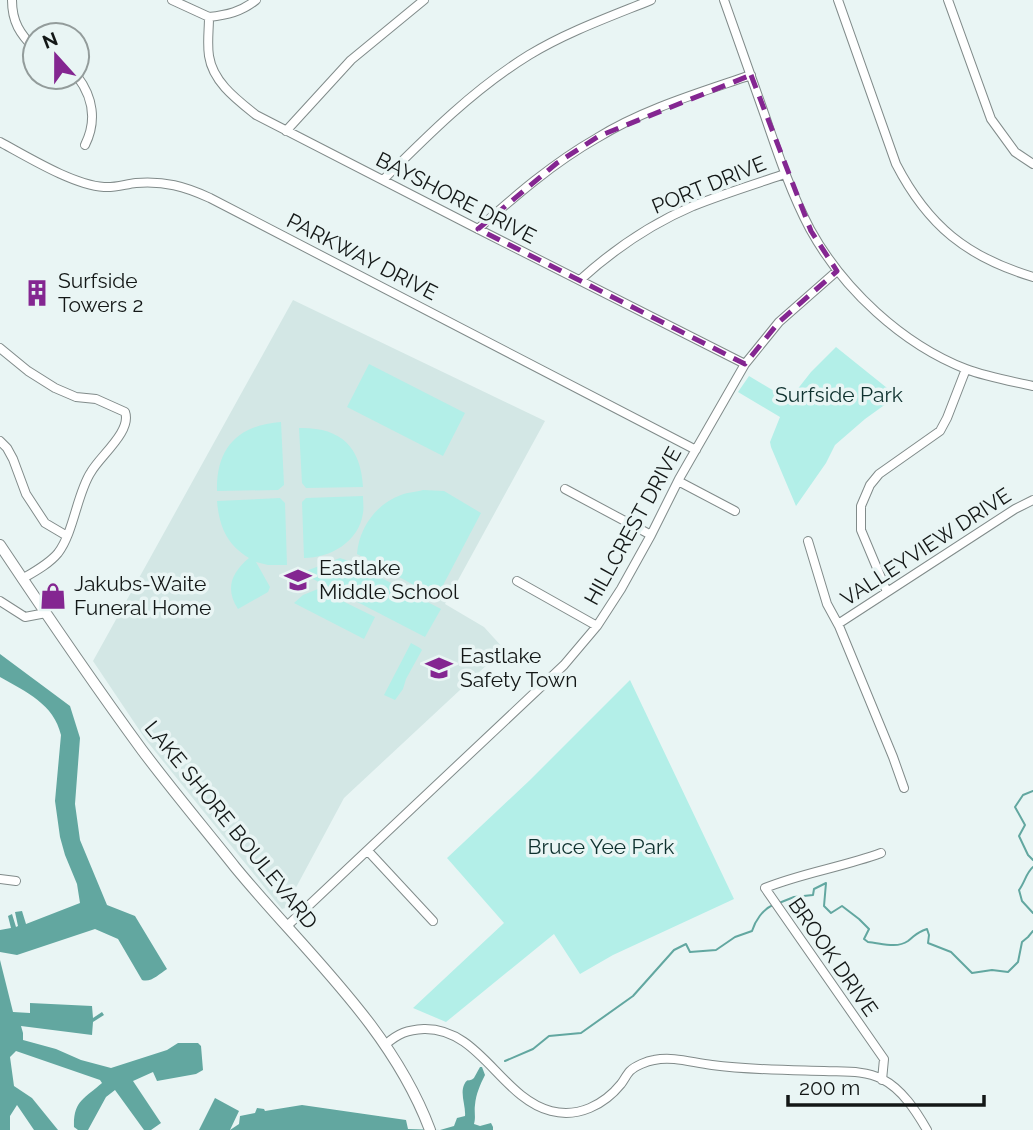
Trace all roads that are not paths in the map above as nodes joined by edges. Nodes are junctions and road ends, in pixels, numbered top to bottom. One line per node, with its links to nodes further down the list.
1 (12, 0): 10 (street)
2 (173, 0): 9 (street)
3 (256, 0): 9 (street)
4 (424, 0): 13 (street)
5 (651, 0): 18 (street)
6 (724, 0): 11 (street)
7 (838, 0): 21 (street)
8 (948, 0): 16 (street)
9 (209, 17): 13 (street, BAYSHORE DRIVE)
10 (21, 33)
11 (751, 75): 17 (street); 19 (street)
12 (87, 91): 15 (street)
13 (286, 131): 18 (street, BAYSHORE DRIVE)
14 (0, 142): 28 (street, PARKWAY DRIVE)
15 (86, 145)
16 (1033, 164)
17 (785, 174): 20 (street); 22 (street, PORT DRIVE)
18 (383, 180): 19 (street, BAYSHORE DRIVE)
19 (478, 229): 22 (street, BAYSHORE DRIVE)
20 (837, 271): 24 (street, HILLCREST DRIVE); 25 (street)
21 (1033, 278)
22 (580, 280): 24 (street, BAYSHORE DRIVE)
23 (0, 348): 34 (street)
24 (745, 363): 28 (street, HILLCREST DRIVE)
25 (966, 369): 26 (street); 39 (street)
26 (1033, 386)
27 (0, 441): 34 (street)
28 (696, 450): 29 (street, HILLCREST DRIVE)
29 (678, 481): 32 (street); 33 (street, HILLCREST DRIVE)
30 (565, 489): 33 (street)
31 (1033, 500): 39 (street, VALLEYVIEW DRIVE)
32 (734, 511)
33 (651, 535): 43 (street, HILLCREST DRIVE)
34 (66, 536): 37 (street)
35 (808, 541): 42 (street)
36 (0, 545): 37 (main road, LAKE SHORE BOULEVARD)
37 (22, 579): 41 (main road, LAKE SHORE BOULEVARD)
38 (517, 581): 43 (street)
39 (887, 592): 42 (street, VALLEYVIEW DRIVE)
40 (0, 601): 41 (street)
41 (46, 614): 50 (main road, LAKE SHORE BOULEVARD)
42 (838, 624): 44 (street)
43 (597, 626): 45 (street, HILLCREST DRIVE)
44 (904, 788)
45 (368, 851): 49 (street); 50 (street, HILLCREST DRIVE)
46 (881, 853): 52 (street, BROOK DRIVE)
47 (0, 879): 48 (street)
48 (16, 881)
49 (433, 920)
50 (287, 926): 51 (main road, LAKE SHORE BOULEVARD)
51 (386, 1044): 52 (street); 53 (main road, LAKE SHORE BOULEVARD)
52 (883, 1080): 54 (street)
53 (430, 1130)
54 (927, 1130)

